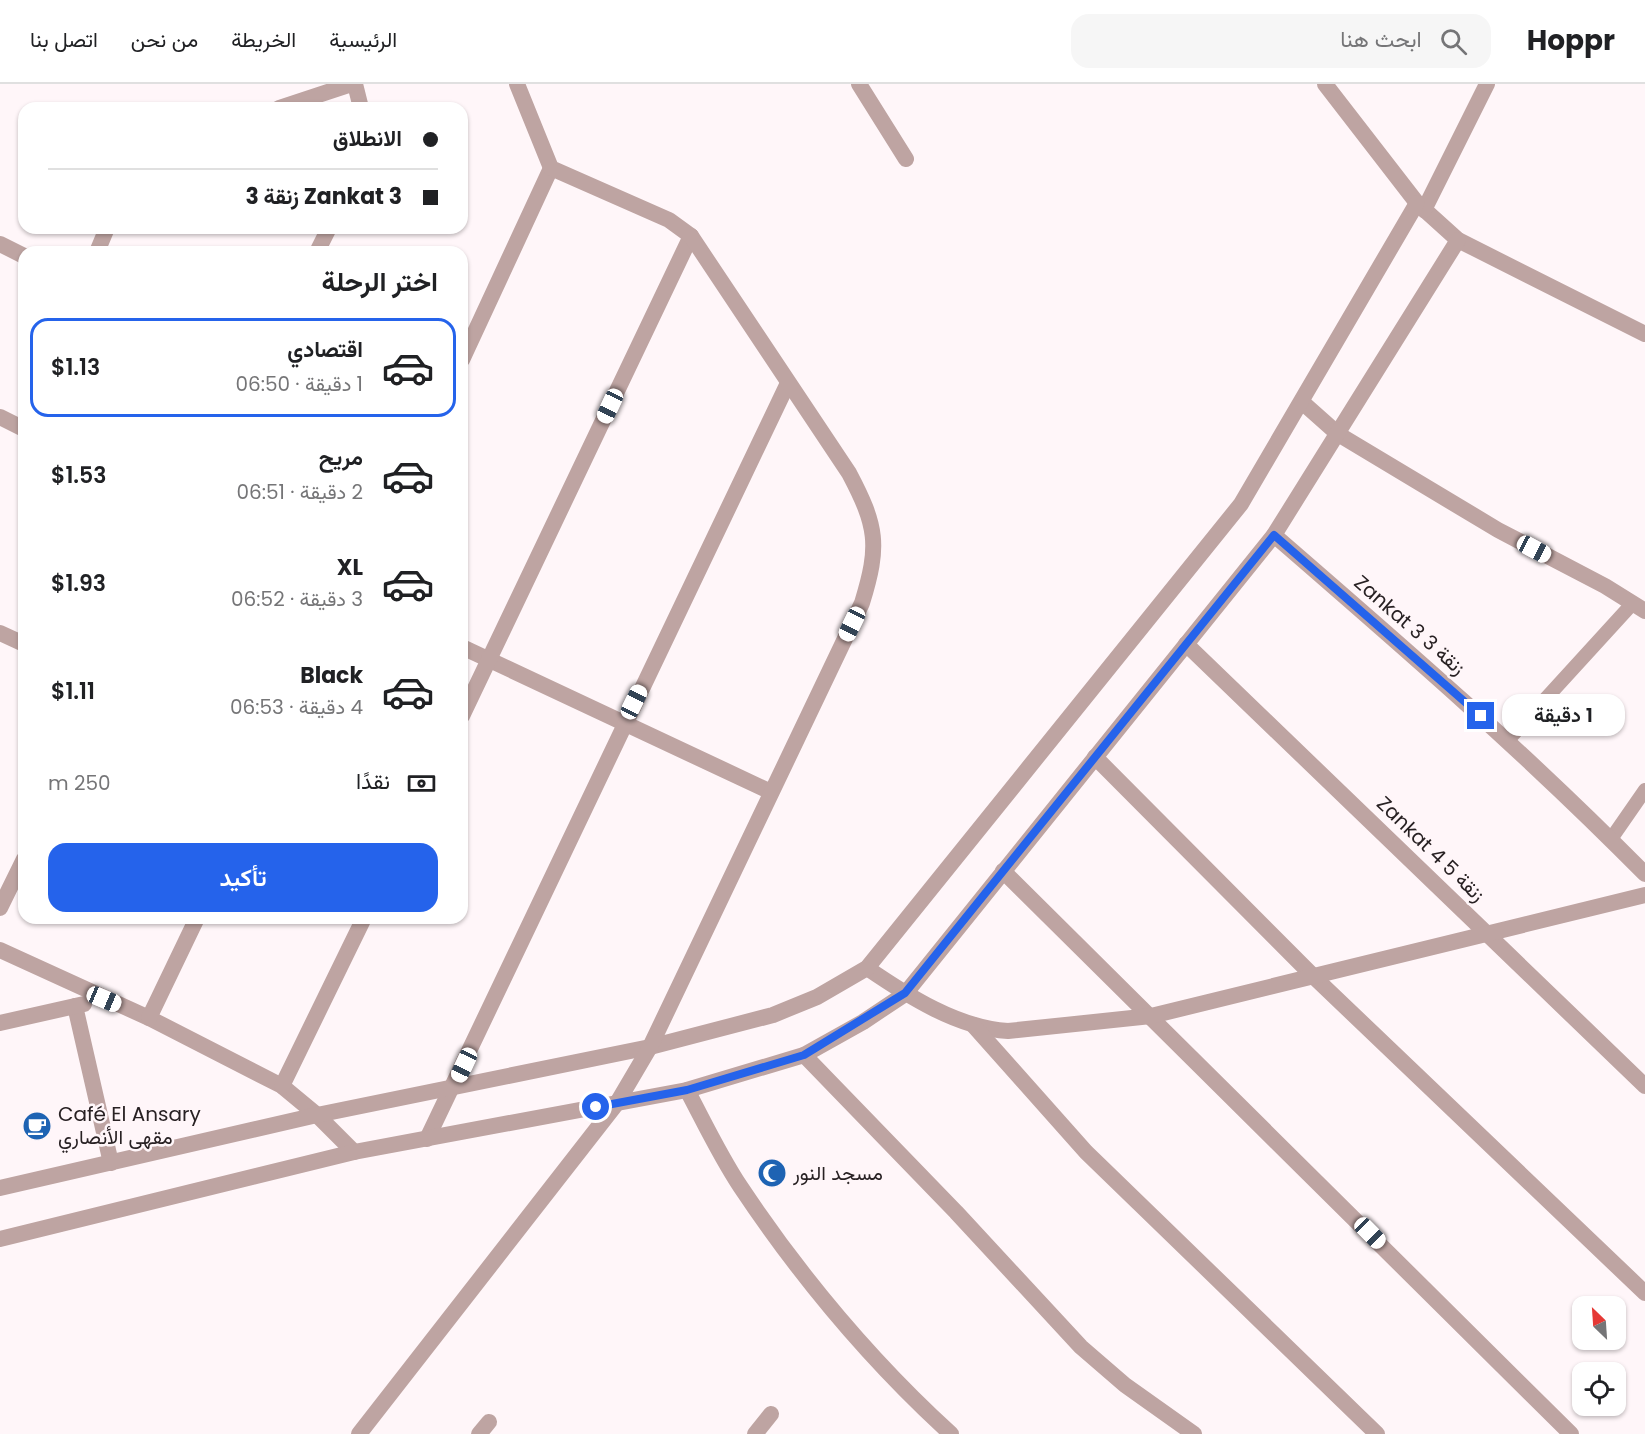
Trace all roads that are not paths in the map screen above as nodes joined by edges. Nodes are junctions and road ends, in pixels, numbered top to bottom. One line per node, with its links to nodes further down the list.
1 (353, 84): 6 (street); 7 (street)
2 (517, 84): 9 (street)
3 (859, 84): 8 (street)
4 (1324, 84): 10 (street)
5 (1487, 84): 10 (street)
6 (298, 102)
7 (359, 102)
8 (906, 159)
9 (551, 168): 11 (street); 16 (street)
10 (1420, 206): 12 (street); 18 (street)
11 (691, 236): 17 (street); 28 (street)
12 (1458, 240): 15 (street); 21 (street)
13 (0, 244): 14 (street)
14 (18, 253)
15 (1645, 334)
16 (468, 347)
17 (788, 383): 30 (street); 34 (street)
18 (1302, 402): 21 (street); 45 (street)
19 (0, 417): 20 (street)
20 (18, 426)
21 (1338, 434): 22 (street); 23 (street)
22 (1274, 535): 26 (street); 31 (street, Zankat 3 زنقة 3)
23 (1639, 607): 31 (lane)
24 (0, 633): 25 (street)
25 (18, 641)
26 (1186, 644): 32 (street); 43 (street, Zankat 4 زنقة 5)
27 (468, 650): 28 (street)
28 (489, 661): 29 (street); 30 (street)
29 (468, 704)
30 (624, 723): 34 (street); 57 (street)
31 (1508, 740): 35 (street, Zankat 3 زنقة 3)
32 (1095, 757): 37 (street); 46 (street)
33 (1645, 790): 35 (lane)
34 (771, 792): 54 (street)
35 (1611, 839): 38 (street, Zankat 3 زنقة 3)
36 (18, 871): 40 (street)
37 (1004, 871): 47 (street); 50 (street)
38 (1645, 874)
39 (1645, 895): 43 (street)
40 (0, 908)
41 (194, 924): 51 (street)
42 (361, 924): 56 (street)
43 (1488, 932): 46 (street); 58 (street, Zankat 4 زنقة 5)
44 (0, 950): 48 (street)
45 (867, 968): 47 (street); 54 (street)
46 (1313, 975): 50 (street); 67 (street)
47 (905, 993): 53 (street); 55 (street)
48 (104, 999): 49 (street); 51 (street)
49 (75, 1006): 52 (street); 64 (street)
50 (1151, 1016): 53 (street); 74 (street)
51 (149, 1018): 56 (street)
52 (0, 1023)
53 (972, 1024): 73 (street)
54 (650, 1047): 57 (street); 60 (street)
55 (804, 1055): 59 (street); 72 (street)
56 (282, 1086): 61 (street)
57 (454, 1086): 61 (street); 62 (street)
58 (1645, 1086)
59 (687, 1090): 60 (street); 71 (street)
60 (617, 1102): 62 (street); 69 (street)
61 (317, 1115): 63 (street); 64 (street)
62 (427, 1139): 63 (street)
63 (354, 1152): 66 (street)
64 (111, 1163): 65 (street)
65 (0, 1188)
66 (0, 1239)
67 (1645, 1293)
68 (771, 1414): 70 (street)
69 (359, 1434)
70 (755, 1434)
71 (951, 1434)
72 (1194, 1434)
73 (1377, 1434)
74 (1571, 1434)

